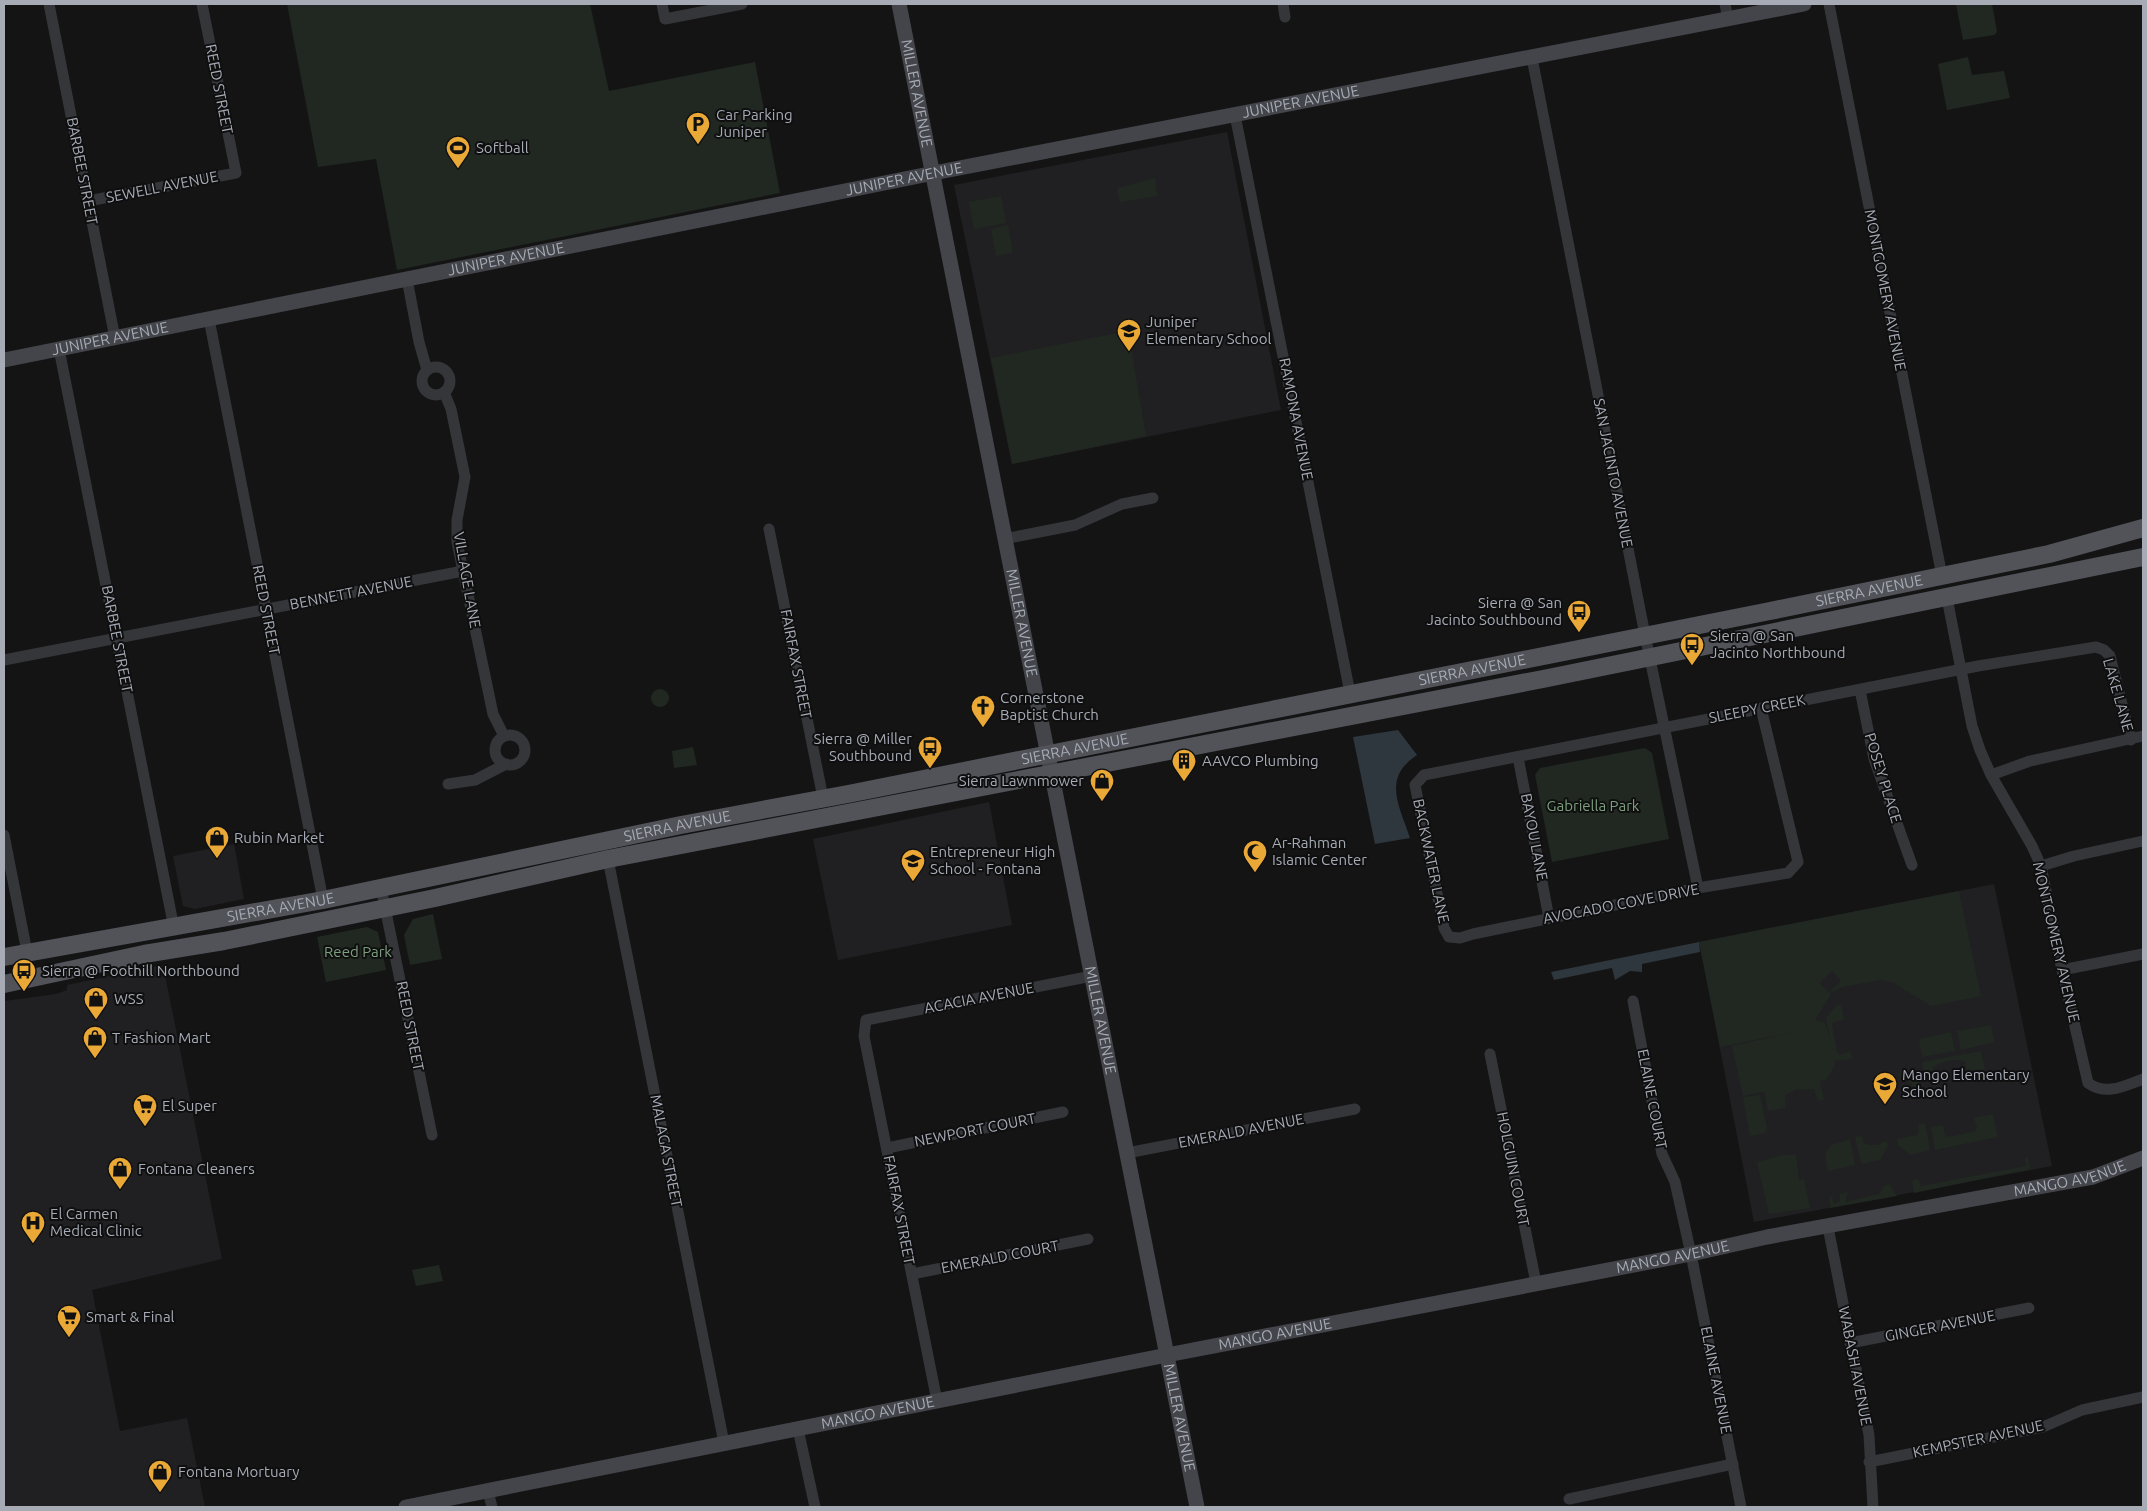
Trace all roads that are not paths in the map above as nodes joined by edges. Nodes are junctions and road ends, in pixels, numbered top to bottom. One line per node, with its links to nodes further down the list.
1 (49, 4): 16 (street, BARBEE STREET)
2 (202, 4): 14 (street, REED STREET)
3 (662, 4): 4 (street)
4 (742, 4)
5 (898, 4): 15 (street, MILLER AVENUE)
6 (1283, 4): 10 (street)
7 (1725, 4): 11 (street)
8 (1804, 4): 11 (street, JUNIPER AVENUE)
9 (1829, 4): 30 (street, MONTGOMERY AVENUE)
10 (1285, 17)
11 (1728, 19): 12 (street, JUNIPER AVENUE)
12 (1532, 58): 13 (street, JUNIPER AVENUE); 33 (street, SAN JACINTO AVENUE)
13 (1235, 115): 15 (street, JUNIPER AVENUE); 40 (street, RAMONA AVENUE)
14 (236, 173): 16 (street, SEWELL AVENUE)
15 (933, 173): 17 (street, JUNIPER AVENUE); 27 (street, MILLER AVENUE)
16 (88, 201): 19 (street, BARBEE STREET)
17 (407, 279): 18 (street, JUNIPER AVENUE); 22 (street)
18 (209, 319): 19 (street, JUNIPER AVENUE); 32 (street, REED STREET)
19 (116, 338): 20 (street, JUNIPER AVENUE)
20 (59, 349): 21 (street, JUNIPER AVENUE); 34 (street, BARBEE STREET)
21 (4, 360)
22 (427, 370): 23 (street); 23 (street)
23 (444, 392): 29 (street, VILLAGE LANE)
24 (1154, 498): 27 (street)
25 (2143, 528): 30 (main road, SIERRA AVENUE)
26 (769, 530): 53 (street, FAIRFAX STREET)
27 (1004, 539): 46 (street, MILLER AVENUE)
28 (2143, 558): 31 (main road, SIERRA AVENUE)
29 (463, 571): 32 (street, BENNETT AVENUE); 43 (street, VILLAGE LANE)
30 (1942, 576): 33 (main road, SIERRA AVENUE)
31 (1947, 598): 36 (main road, SIERRA AVENUE); 38 (street, MONTGOMERY AVENUE)
32 (266, 610): 34 (street, BENNETT AVENUE); 61 (street, REED STREET)
33 (1645, 634): 36 (street, SAN JACINTO AVENUE); 40 (main road, SIERRA AVENUE)
34 (116, 638): 37 (street, BENNETT AVENUE); 64 (street, BARBEE STREET)
35 (2104, 650): 38 (street, SLEEPY CREEK); 45 (street, LAKE LANE)
36 (1650, 657): 42 (street, SAN JACINTO AVENUE); 49 (main road, SIERRA AVENUE)
37 (4, 660)
38 (1961, 670): 39 (street, SLEEPY CREEK); 50 (street, MONTGOMERY AVENUE)
39 (1860, 690): 41 (street, SLEEPY CREEK); 57 (street, POSEY PLACE)
40 (1350, 693): 46 (main road, SIERRA AVENUE)
41 (1761, 708): 42 (street, SLEEPY CREEK); 60 (street, AVOCADO COVE DRIVE)
42 (1664, 728): 47 (street, SLEEPY CREEK); 60 (street, SAN JACINTO AVENUE)
43 (504, 736): 48 (street); 48 (street)
44 (2143, 736): 45 (street)
45 (2131, 740): 50 (street)
46 (1048, 754): 49 (street, MILLER AVENUE); 53 (main road, SIERRA AVENUE)
47 (1518, 757): 52 (street, SLEEPY CREEK); 63 (street, BAYOU LANE)
48 (506, 764): 51 (street)
49 (1052, 774): 56 (main road, SIERRA AVENUE); 70 (street, MILLER AVENUE)
50 (1991, 775): 58 (street, MONTGOMERY AVENUE)
51 (448, 784)
52 (1415, 785): 65 (street, BACKWATER LANE)
53 (823, 798): 59 (main road, SIERRA AVENUE)
54 (4, 835): 66 (street)
55 (2143, 841): 58 (street)
56 (608, 860): 62 (main road, SIERRA AVENUE); 93 (street, MALAGA STREET)
57 (1912, 865)
58 (2041, 866): 69 (street, MONTGOMERY AVENUE)
59 (382, 888): 61 (main road, SIERRA AVENUE); 62 (street, REED STREET)
60 (1698, 888): 63 (street, AVOCADO COVE DRIVE)
61 (323, 900): 64 (main road, SIERRA AVENUE)
62 (386, 908): 71 (main road, SIERRA AVENUE); 78 (street, REED STREET)
63 (1549, 918): 65 (street, AVOCADO COVE DRIVE)
64 (174, 928): 66 (main road, SIERRA AVENUE)
65 (1449, 937)
66 (27, 952): 68 (main road, SIERRA AVENUE)
67 (2143, 954): 69 (street)
68 (4, 957)
69 (2062, 970): 75 (street, MONTGOMERY AVENUE)
70 (1092, 976): 73 (street, ACACIA AVENUE); 80 (street, MILLER AVENUE)
71 (4, 984)
72 (1634, 1001): 84 (street, ELAINE COURT)
73 (866, 1020): 79 (street, FAIRFAX STREET)
74 (1490, 1054): 86 (street, HOLGUIN COURT)
75 (2143, 1080)
76 (1355, 1109): 80 (street, EMERALD AVENUE)
77 (1063, 1112): 79 (street, NEWPORT COURT)
78 (432, 1135)
79 (887, 1148): 85 (street, FAIRFAX STREET)
80 (1127, 1153): 89 (street, MILLER AVENUE)
81 (2143, 1158): 82 (street, MANGO AVENUE)
82 (1828, 1227): 84 (street, MANGO AVENUE); 88 (street, WABASH AVENUE)
83 (1088, 1239): 85 (street, EMERALD COURT)
84 (1692, 1254): 86 (street, MANGO AVENUE); 95 (street, ELAINE AVENUE)
85 (912, 1274): 91 (street, FAIRFAX STREET)
86 (1536, 1283): 89 (street, MANGO AVENUE)
87 (2029, 1308): 88 (street, GINGER AVENUE)
88 (1850, 1344): 94 (street, WABASH AVENUE)
89 (1167, 1355): 91 (street, MANGO AVENUE); 101 (street, MILLER AVENUE)
90 (2143, 1397): 94 (street, KEMPSTER AVENUE)
91 (937, 1401): 92 (street, MANGO AVENUE)
92 (798, 1428): 93 (street, MANGO AVENUE); 100 (street)
93 (724, 1443): 96 (street, MANGO AVENUE)
94 (1870, 1462): 103 (street, WABASH AVENUE)
95 (1733, 1464): 97 (street); 102 (street, ELAINE AVENUE)
96 (488, 1491): 98 (street, MANGO AVENUE); 99 (street)
97 (1569, 1499)
98 (406, 1507)
99 (492, 1507)
100 (815, 1507)
101 (1197, 1507)
102 (1741, 1507)
103 (1873, 1507)

